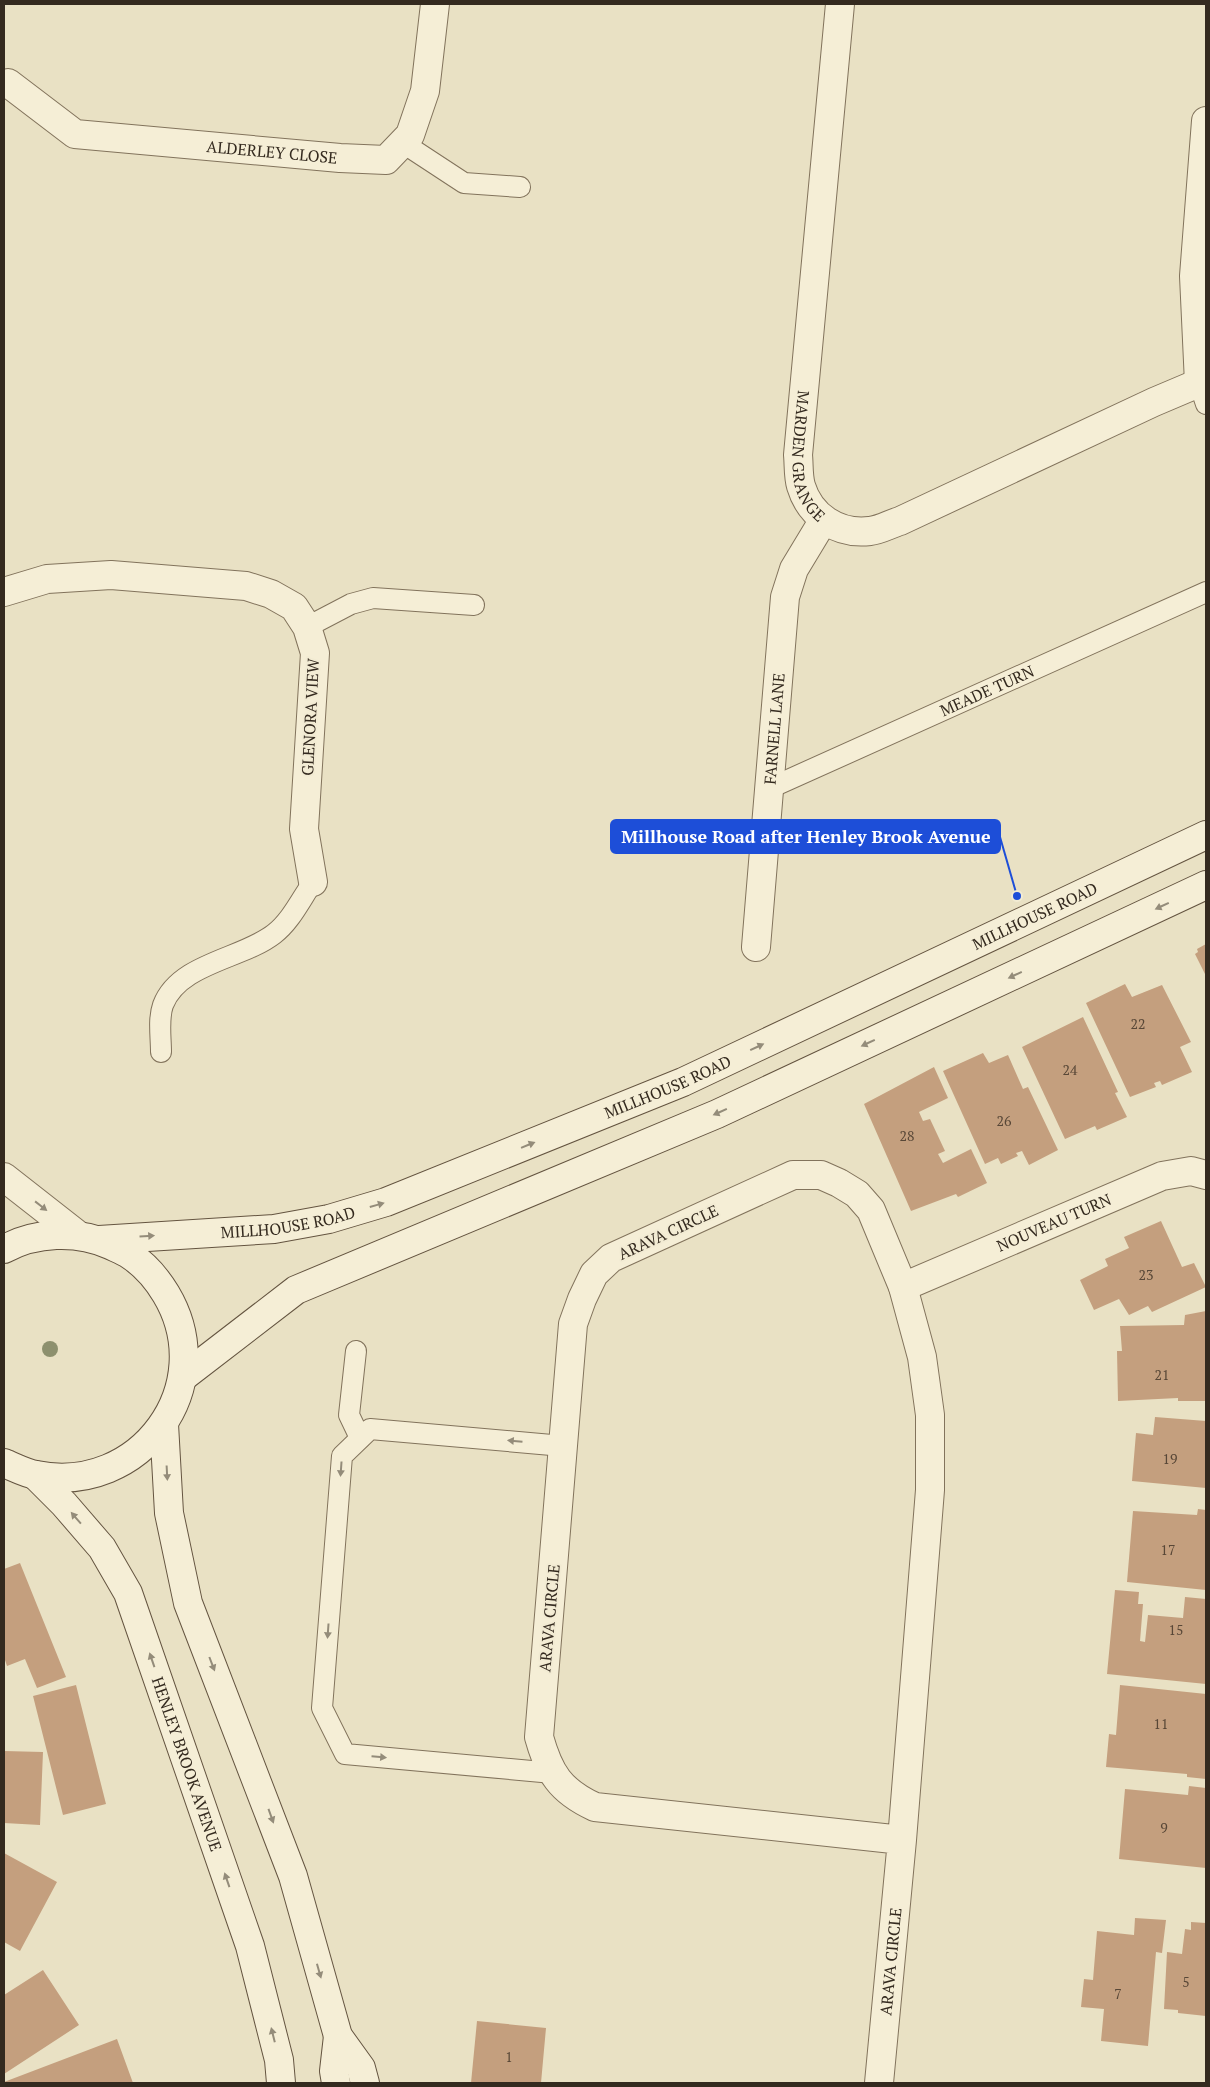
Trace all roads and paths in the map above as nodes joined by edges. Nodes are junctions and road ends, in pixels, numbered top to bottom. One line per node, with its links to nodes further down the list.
1 (434, 4): 5 (street, ALDERLEY CLOSE)
2 (840, 4): 8 (street, MARDEN GRANGE)
3 (8, 83): 5 (street, ALDERLEY CLOSE)
4 (1206, 121): 7 (street)
5 (404, 143): 6 (lane)
6 (520, 187)
7 (1204, 389): 8 (street, MARDEN GRANGE)
8 (823, 521): 13 (street, FARNELL LANE)
9 (4, 592): 12 (street, GLENORA VIEW)
10 (1206, 592): 13 (lane, MEADE TURN)
11 (474, 605): 12 (lane)
12 (308, 627): 15 (street, GLENORA VIEW)
13 (768, 789): 17 (street, FARNELL LANE)
14 (1206, 834): 21 (street, MILLHOUSE ROAD, one-way to 14)
15 (313, 882): 18 (lane, GLENORA VIEW)
16 (1206, 885): 25 (street, one-way to 25)
17 (756, 947)
18 (161, 1052)
19 (1206, 1175): 23 (street, NOUVEAU TURN)
20 (4, 1178): 21 (street, one-way to 21)
21 (88, 1238): 22 (street, MILLHOUSE ROAD); 25 (street)
22 (4, 1249)
23 (903, 1287): 28 (street, ARAVA CIRCLE); 32 (street, ARAVA CIRCLE)
24 (356, 1352): 27 (lane)
25 (183, 1376): 26 (street)
26 (164, 1424): 30 (street); 33 (street, one-way to 33)
27 (360, 1438): 28 (lane, one-way to 27); 31 (lane, one-way to 31)
28 (563, 1446): 31 (street, ARAVA CIRCLE)
29 (4, 1463): 30 (street)
30 (35, 1475): 34 (street, HENLEY BROOK AVENUE, one-way to 30)
31 (553, 1773): 32 (street, ARAVA CIRCLE)
32 (902, 1840): 37 (street, ARAVA CIRCLE)
33 (338, 2036): 35 (street); 36 (street)
34 (281, 2083)
35 (336, 2083)
36 (365, 2083)
37 (880, 2083)

